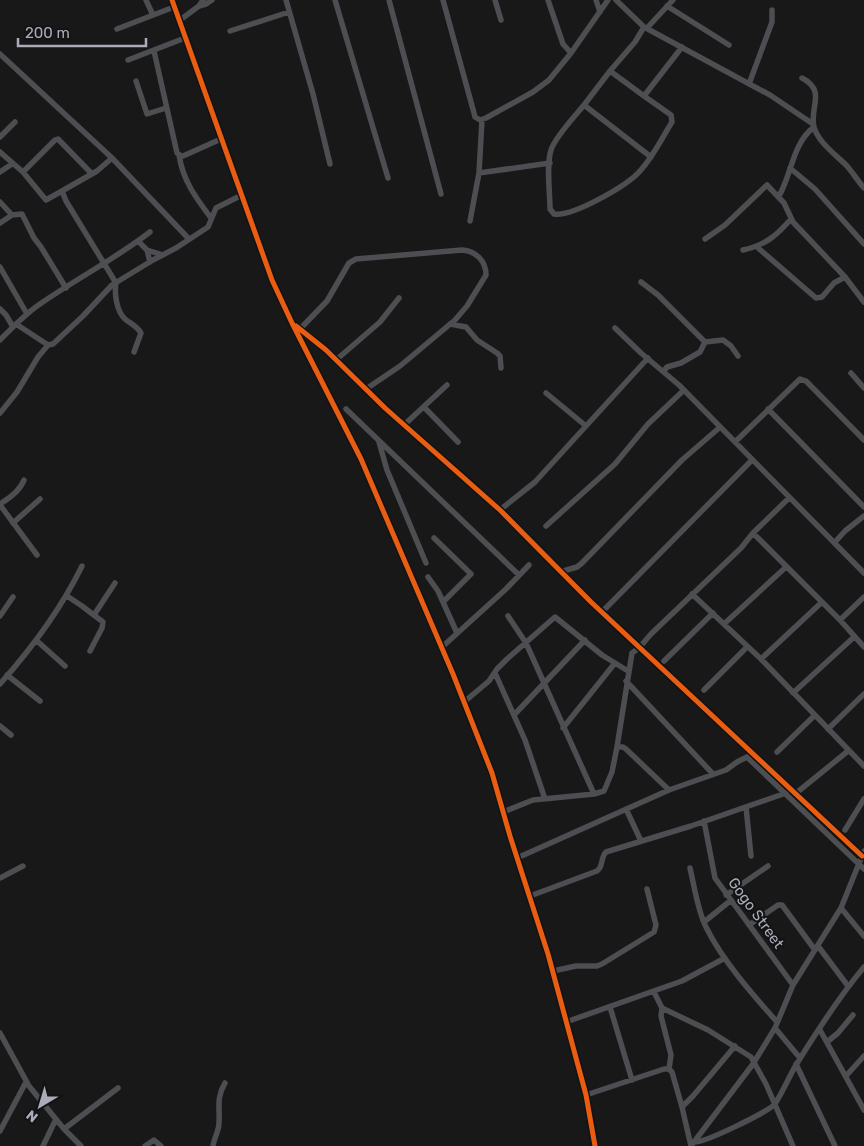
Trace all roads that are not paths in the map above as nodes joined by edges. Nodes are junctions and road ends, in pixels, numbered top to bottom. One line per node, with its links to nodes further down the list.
1 (146, 0): 20 (street)
2 (172, 0): 16 (street)
3 (212, 0): 14 (street)
4 (286, 0): 18 (street)
5 (335, 0): 57 (street)
6 (389, 0): 60 (street)
7 (443, 0): 40 (street)
8 (495, 0): 22 (street)
9 (548, 0): 31 (street)
10 (596, 0): 19 (street)
11 (608, 0): 19 (street)
12 (616, 0): 23 (street)
13 (672, 0): 15 (street)
14 (201, 3): 21 (street)
15 (667, 6): 23 (street); 27 (street)
16 (174, 7): 20 (street); 21 (street)
17 (772, 10): 36 (street)
18 (289, 12): 25 (street); 51 (street)
19 (600, 12): 31 (street)
20 (153, 15): 24 (street)
21 (180, 20): 26 (street)
22 (501, 20)
23 (646, 27): 28 (street); 33 (street)
24 (117, 29)
25 (230, 31)
26 (185, 38): 29 (street); 44 (street)
27 (729, 45)
28 (682, 47): 36 (street); 37 (street)
29 (154, 51): 32 (street); 39 (street)
30 (0, 54): 48 (street)
31 (571, 54): 40 (street)
32 (128, 60)
33 (610, 71): 37 (street); 38 (street)
34 (802, 78): 42 (street)
35 (136, 81): 39 (street)
36 (749, 84): 42 (street)
37 (644, 96): 47 (street)
38 (584, 105): 47 (street); 49 (street)
39 (166, 108): 46 (street)
40 (482, 120): 55 (street)
41 (15, 122): 43 (street)
42 (814, 126): 52 (street); 58 (street)
43 (0, 137)
44 (221, 139): 46 (street); 61 (street)
45 (0, 152): 50 (street)
46 (179, 155): 65 (street)
47 (650, 157): 49 (street)
48 (112, 158): 56 (street); 70 (street)
49 (550, 163): 55 (street)
50 (12, 164): 53 (street); 54 (street)
51 (330, 164)
52 (790, 168): 62 (street); 73 (street)
53 (0, 172)
54 (23, 172): 56 (street); 59 (street)
55 (479, 172): 67 (street)
56 (92, 174): 59 (street)
57 (388, 178)
58 (864, 188)
59 (62, 191): 79 (street)
60 (441, 194)
61 (242, 195): 65 (street); 89 (street)
62 (779, 196): 66 (street); 71 (street)
63 (0, 202): 64 (street)
64 (12, 215): 68 (street); 84 (street)
65 (211, 218): 70 (street)
66 (791, 219): 74 (street); 81 (street)
67 (470, 221)
68 (0, 223)
69 (150, 232): 72 (street)
70 (189, 239): 77 (street)
71 (705, 239)
72 (138, 241): 75 (street); 79 (street)
73 (864, 244)
74 (757, 247): 76 (street); 81 (street)
75 (147, 250): 77 (street); 78 (street)
76 (744, 250)
77 (163, 255): 78 (street)
78 (150, 262): 83 (street)
79 (104, 264): 83 (street); 84 (street)
80 (0, 266): 88 (street)
81 (845, 277): 86 (street)
82 (641, 282): 95 (street)
83 (116, 284): 96 (street); 97 (street)
84 (66, 288): 88 (street)
85 (399, 298): 100 (street)
86 (864, 302)
87 (0, 309): 91 (street)
88 (27, 314): 91 (street)
89 (292, 323): 93 (street); 163 (street)
90 (450, 324): 93 (street); 101 (street); 106 (street)
91 (15, 326): 94 (street); 96 (street)
92 (615, 328): 99 (street)
93 (300, 329): 100 (street)
94 (0, 340)
95 (705, 342): 98 (street); 102 (street)
96 (48, 345): 112 (street)
97 (134, 352)
98 (738, 356)
99 (648, 358): 102 (street); 114 (street)
100 (336, 360): 106 (street)
101 (501, 368)
102 (664, 371): 107 (street)
103 (851, 373): 105 (street)
104 (447, 385): 109 (street)
105 (864, 388)
106 (366, 389): 113 (street)
107 (684, 390): 115 (street); 129 (street)
108 (546, 393): 114 (street)
109 (424, 407): 113 (street); 118 (street)
110 (346, 408): 116 (street)
111 (768, 409): 117 (street); 119 (street); 125 (street)
112 (0, 413)
113 (404, 424): 126 (street)
114 (586, 426): 126 (street)
115 (719, 428): 119 (street); 138 (street)
116 (378, 440): 134 (street); 140 (street)
117 (864, 440)
118 (458, 442)
119 (735, 442): 120 (street)
120 (752, 460): 122 (street); 149 (street)
121 (24, 480): 124 (street)
122 (790, 498): 130 (street); 132 (street)
123 (40, 499): 128 (street)
124 (0, 505): 128 (street)
125 (864, 507)
126 (500, 510): 138 (street)
127 (864, 516): 132 (street)
128 (14, 524): 133 (street)
129 (546, 526)
130 (754, 533): 137 (street); 143 (street)
131 (434, 538): 147 (street)
132 (835, 542): 139 (street)
133 (37, 555)
134 (426, 563)
135 (529, 565): 140 (street)
136 (82, 566): 144 (street)
137 (786, 567): 148 (street); 155 (street)
138 (560, 572): 149 (street)
139 (864, 573)
140 (519, 575): 156 (street)
141 (428, 577): 147 (street)
142 (114, 583): 151 (street)
143 (692, 594): 150 (street); 164 (street)
144 (67, 596): 151 (street); 158 (street)
145 (13, 597): 152 (street)
146 (864, 597): 154 (street)
147 (443, 602): 156 (street)
148 (822, 602): 154 (street); 166 (street)
149 (602, 612): 164 (street)
150 (713, 613): 155 (street); 167 (street)
151 (94, 615): 165 (street)
152 (0, 616)
153 (508, 616): 160 (street)
154 (840, 620): 157 (street)
155 (724, 624): 162 (street)
156 (458, 633): 163 (street)
157 (854, 637): 161 (street); 177 (street)
158 (36, 640): 169 (street); 172 (street)
159 (585, 640): 160 (street); 168 (street); 175 (street)
160 (526, 644): 171 (street); 175 (street)
161 (864, 646)
162 (747, 647): 166 (street); 176 (street)
163 (441, 648): 180 (street)
164 (640, 648): 170 (street); 190 (street)
165 (90, 651)
166 (761, 659): 177 (street)
167 (664, 661)
168 (615, 663): 170 (street); 184 (street)
169 (64, 666)
170 (628, 671): 173 (street)
171 (495, 673): 180 (street); 181 (street)
172 (8, 675): 174 (street); 179 (street)
173 (626, 681): 187 (street); 192 (street)
174 (0, 684)
175 (543, 684): 181 (street); 184 (street)
176 (704, 690)
177 (793, 693): 182 (street)
178 (864, 694): 185 (street)
179 (40, 701)
180 (464, 702): 200 (street)
181 (514, 715): 197 (street)
182 (815, 715): 185 (street); 189 (street)
183 (0, 726): 186 (street)
184 (563, 728): 194 (street)
185 (828, 729): 188 (street)
186 (11, 735)
187 (618, 747): 193 (street); 194 (street)
188 (848, 751): 191 (street); 195 (street)
189 (777, 752)
190 (750, 755): 192 (street); 195 (street)
191 (864, 766)
192 (713, 774): 193 (street)
193 (669, 790): 199 (street)
194 (594, 794): 197 (street)
195 (791, 794): 198 (street); 204 (street); 207 (street)
196 (864, 798): 202 (street)
197 (545, 799): 200 (street)
198 (746, 807): 201 (street); 205 (street)
199 (626, 809): 203 (street); 206 (street)
200 (503, 812): 206 (street)
201 (704, 821): 203 (street); 214 (street, Gogo Street)
202 (845, 830)
203 (641, 841): 215 (street)
204 (863, 853): 207 (street)
205 (751, 856)
206 (517, 858): 215 (street)
207 (859, 864): 211 (street); 217 (street)
208 (23, 866): 212 (street)
209 (768, 866): 214 (street)
210 (690, 868): 218 (street)
211 (864, 870)
212 (0, 878)
213 (647, 889): 224 (street)
214 (726, 895): 216 (street, Gogo Street)
215 (530, 896): 224 (street)
216 (730, 900): 218 (street); 219 (street, Gogo Street)
217 (841, 908): 220 (street); 221 (street)
218 (704, 922): 222 (street)
219 (749, 925): 221 (street); 225 (street, Gogo Street)
220 (864, 936)
221 (816, 948): 225 (street); 226 (street)
222 (725, 958): 227 (street); 232 (street)
223 (864, 967): 226 (street)
224 (553, 971): 231 (street)
225 (794, 985): 232 (street)
226 (848, 986): 233 (street)
227 (654, 992): 228 (street); 229 (street)
228 (610, 1007): 231 (street); 244 (street)
229 (662, 1008): 237 (street); 242 (street)
230 (853, 1015): 236 (street)
231 (566, 1022): 248 (street)
232 (776, 1025): 239 (street); 240 (street)
233 (820, 1030): 236 (street); 239 (street)
234 (0, 1033): 235 (street)
235 (2, 1042): 245 (street)
236 (827, 1042): 243 (street)
237 (735, 1046): 240 (street); 250 (street)
238 (864, 1056): 243 (street)
239 (800, 1058): 241 (street)
240 (755, 1061): 249 (street); 255 (street)
241 (796, 1064): 249 (street); 263 (street)
242 (669, 1069): 244 (street); 250 (street)
243 (846, 1076): 251 (street)
244 (632, 1080): 248 (street)
245 (26, 1082): 252 (street); 254 (street)
246 (225, 1083): 260 (street)
247 (118, 1088): 253 (street)
248 (586, 1095): 261 (street)
249 (775, 1104): 255 (street); 262 (street)
250 (682, 1107): 255 (street)
251 (864, 1108)
252 (56, 1119): 253 (street); 256 (street)
253 (64, 1129): 257 (street)
254 (0, 1132)
255 (692, 1145)
256 (43, 1146)
257 (81, 1146)
258 (145, 1146): 259 (street)
259 (161, 1146)
260 (213, 1146)
261 (595, 1146)
262 (793, 1146)
263 (836, 1146)

